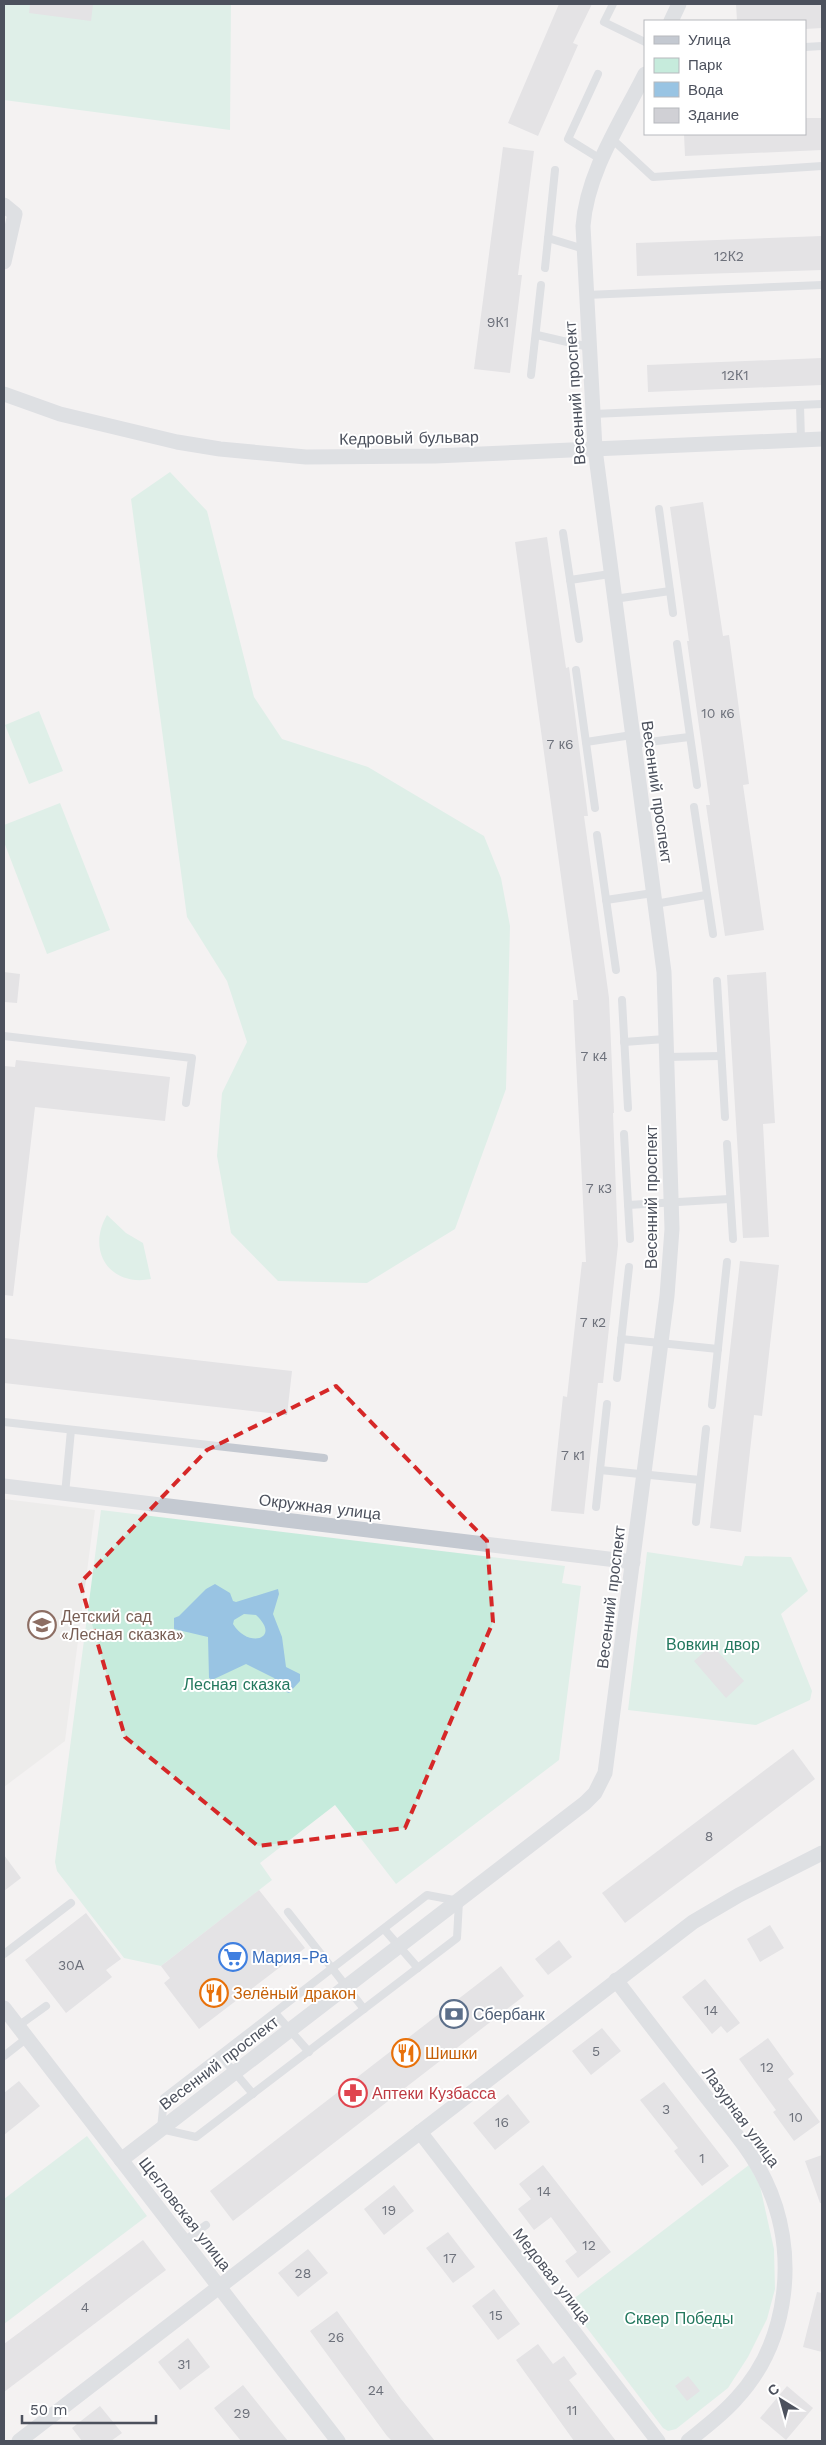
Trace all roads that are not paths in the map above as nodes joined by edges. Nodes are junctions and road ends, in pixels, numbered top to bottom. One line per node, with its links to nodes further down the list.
1 (613, 4): 4 (lane)
2 (679, 4): 3 (street)
3 (671, 20)
4 (644, 42)
5 (822, 46): 6 (lane)
6 (806, 47)
7 (598, 74): 10 (lane)
8 (644, 76): 9 (street, Весенний проспект)
9 (612, 139): 10 (street, Весенний проспект); 11 (lane)
10 (602, 160): 15 (street, Весенний проспект)
11 (822, 166)
12 (555, 170): 14 (lane)
13 (4, 205): 16 (street)
14 (548, 238): 15 (lane); 17 (lane)
15 (584, 249): 20 (street, Весенний проспект)
16 (4, 262)
17 (545, 268)
18 (541, 285): 21 (lane)
19 (822, 285): 20 (lane)
20 (586, 294): 22 (street, Весенний проспект)
21 (537, 335): 22 (lane); 23 (lane)
22 (589, 347): 27 (street, Весенний проспект)
23 (531, 375)
24 (4, 394): 30 (street, Кедровый бульвар)
25 (822, 404): 26 (lane)
26 (800, 405): 27 (lane); 29 (lane)
27 (593, 414): 30 (street, Весенний проспект)
28 (822, 439): 29 (street, Кедровый бульвар)
29 (801, 440): 30 (street, Кедровый бульвар)
30 (594, 449): 33 (street, Весенний проспект)
31 (658, 509): 35 (lane)
32 (563, 533): 34 (lane)
33 (610, 574): 34 (lane); 36 (street, Весенний проспект)
34 (570, 580): 38 (lane)
35 (670, 591): 36 (lane); 37 (lane)
36 (614, 599): 42 (street, Весенний проспект)
37 (673, 613)
38 (579, 639)
39 (677, 644): 41 (lane)
40 (576, 670): 43 (lane)
41 (689, 737): 42 (lane); 44 (lane)
42 (633, 740): 43 (lane); 49 (street, Весенний проспект)
43 (586, 742): 46 (lane)
44 (697, 786)
45 (694, 807): 48 (lane)
46 (595, 808)
47 (597, 835): 50 (lane)
48 (706, 896): 49 (lane); 51 (lane)
49 (654, 898): 50 (lane); 56 (street, Весенний проспект)
50 (606, 900): 52 (lane)
51 (713, 934)
52 (616, 970)
53 (717, 981): 58 (lane)
54 (622, 1000): 57 (lane)
55 (4, 1036): 60 (lane)
56 (665, 1039): 57 (lane); 59 (street, Весенний проспект)
57 (624, 1042): 61 (lane)
58 (721, 1056): 59 (lane); 62 (lane)
59 (666, 1057): 66 (street, Весенний проспект)
60 (186, 1103)
61 (628, 1108)
62 (725, 1117)
63 (624, 1134): 67 (lane)
64 (727, 1144): 65 (lane)
65 (729, 1199): 66 (lane); 68 (lane)
66 (671, 1202): 67 (lane); 73 (street, Весенний проспект)
67 (628, 1205): 69 (lane)
68 (733, 1238)
69 (630, 1239)
70 (727, 1262): 74 (lane)
71 (628, 1267): 72 (lane)
72 (621, 1339): 73 (lane); 75 (lane)
73 (661, 1343): 74 (lane); 83 (street, Весенний проспект)
74 (718, 1350): 77 (lane)
75 (617, 1378)
76 (607, 1404): 82 (lane)
77 (712, 1405)
78 (4, 1422): 80 (lane)
79 (706, 1429): 84 (lane)
80 (71, 1430): 81 (lane); 86 (lane)
81 (324, 1458)
82 (600, 1470): 83 (lane); 87 (lane)
83 (645, 1474): 84 (lane); 89 (street, Весенний проспект)
84 (700, 1480): 88 (lane)
85 (4, 1486): 86 (street, Окружная улица)
86 (64, 1494): 89 (street, Окружная улица)
87 (596, 1507)
88 (696, 1522)
89 (633, 1562): 91 (street, Весенний проспект)
90 (822, 1853): 99 (street)
91 (459, 1901): 94 (lane); 95 (street, Весенний проспект); 98 (lane)
92 (71, 1903): 96 (lane)
93 (288, 1912): 97 (lane)
94 (384, 1929): 95 (lane); 97 (lane)
95 (400, 1946): 98 (lane); 100 (street, Весенний проспект)
96 (4, 1954)
97 (333, 1968): 100 (lane); 104 (lane)
98 (418, 1968): 103 (lane)
99 (616, 1980): 113 (street); 121 (street, Лазурная улица)
100 (348, 1987): 103 (lane); 105 (street, Весенний проспект)
101 (46, 2006): 106 (lane)
102 (4, 2008): 106 (street, Щегловская улица)
103 (364, 2009): 107 (lane)
104 (275, 2013): 105 (lane); 108 (lane)
105 (290, 2030): 107 (lane); 110 (street, Весенний проспект)
106 (22, 2032): 109 (lane); 114 (street, Щегловская улица)
107 (309, 2052): 111 (lane)
108 (220, 2055): 110 (lane); 112 (lane)
109 (4, 2056)
110 (236, 2074): 111 (lane); 112 (street, Весенний проспект)
111 (253, 2094): 112 (lane)
112 (161, 2129): 114 (street, Весенний проспект)
113 (420, 2132): 117 (street); 120 (street, Медовая улица)
114 (122, 2160): 116 (street, Щегловская улица)
115 (206, 2225): 116 (lane)
116 (184, 2241): 117 (street, Щегловская улица)
117 (219, 2287): 118 (street); 119 (street, Щегловская улица)
118 (19, 2441)
119 (338, 2441)
120 (658, 2441)
121 (688, 2441)

